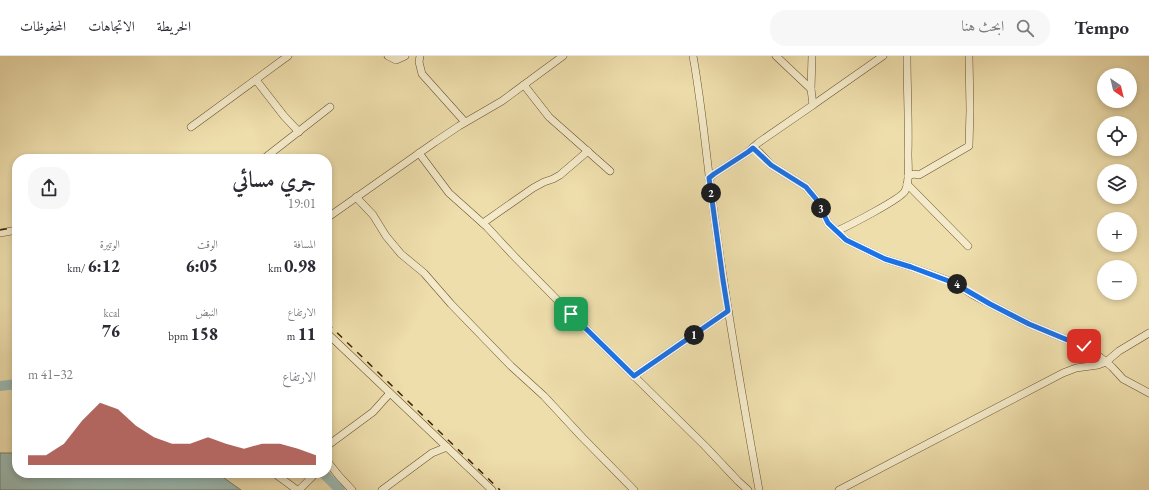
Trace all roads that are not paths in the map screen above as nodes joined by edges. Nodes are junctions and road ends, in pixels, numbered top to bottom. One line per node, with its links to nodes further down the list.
1 (288, 56): 12 (street)
2 (388, 56): 3 (street)
3 (405, 56)
4 (420, 56): 17 (street)
5 (562, 56): 13 (street)
6 (693, 56): 26 (street)
7 (776, 56): 14 (street)
8 (812, 56): 14 (street)
9 (883, 56): 15 (street)
10 (907, 56): 25 (street)
11 (969, 56): 25 (street)
12 (256, 80): 18 (street); 19 (street)
13 (524, 85): 17 (street); 21 (street)
14 (811, 89): 15 (street)
15 (813, 105): 20 (street)
16 (330, 107): 19 (street)
17 (465, 122): 22 (street)
18 (191, 127)
19 (299, 132): 23 (street)
20 (753, 148): 26 (street); 32 (street)
21 (588, 151): 24 (street); 30 (street)
22 (419, 153): 28 (street); 30 (street)
23 (270, 154)
24 (610, 171)
25 (908, 176): 27 (street)
26 (709, 178): 35 (street)
27 (907, 184): 32 (street); 34 (street)
28 (356, 197): 29 (street); 52 (street)
29 (332, 214)
30 (482, 223): 40 (street)
31 (12, 231): 33 (street)
32 (837, 231): 39 (street)
33 (0, 233)
34 (968, 246)
35 (728, 311): 40 (street); 54 (street)
36 (1149, 324): 37 (street)
37 (1148, 333): 39 (street)
38 (332, 339): 41 (street)
39 (1106, 362): 42 (street); 55 (street)
40 (634, 376): 53 (street)
41 (390, 393): 43 (street); 44 (street)
42 (1149, 393)
43 (332, 442)
44 (447, 447): 50 (street); 51 (street)
45 (332, 468): 49 (street)
46 (281, 478): 48 (street)
47 (310, 478): 48 (street)
48 (298, 490)
49 (352, 490)
50 (382, 490)
51 (492, 490)
52 (634, 490)
53 (748, 490)
54 (759, 490)
55 (839, 490)

